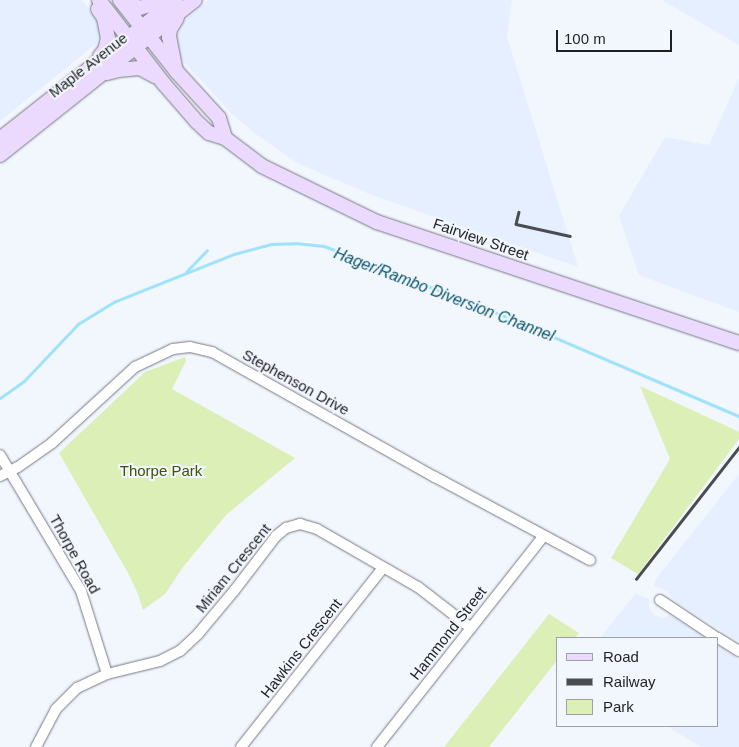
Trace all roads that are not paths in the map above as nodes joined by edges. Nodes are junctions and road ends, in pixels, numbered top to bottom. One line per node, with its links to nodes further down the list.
1 (92, 0): 8 (main road)
2 (99, 0): 7 (main road, Fairview Street)
3 (120, 0): 6 (main road)
4 (125, 0): 5 (main road)
5 (182, 2): 6 (main road, Maple Avenue); 9 (main road)
6 (145, 32): 7 (main road, Maple Avenue); 9 (main road)
7 (132, 42): 8 (main road, Maple Avenue); 10 (main road, Fairview Street)
8 (95, 71): 10 (main road); 12 (main road, Maple Avenue); 13 (main road, Maple Avenue)
9 (178, 72): 11 (main road)
10 (164, 84): 11 (main road, Fairview Street)
11 (225, 138): 14 (main road, Fairview Street)
12 (0, 139)
13 (0, 156)
14 (739, 343)
15 (0, 456): 16 (street, Thorpe Road)
16 (5, 473): 17 (street, Stephenson Drive); 25 (street, Thorpe Road)
17 (543, 536): 18 (street, Stephenson Drive); 21 (street, Hammond Street)
18 (590, 560)
19 (384, 568): 21 (street, Miriam Crescent); 25 (street, Miriam Crescent); 26 (street, Hawkins Crescent)
20 (660, 600): 22 (street)
21 (471, 628): 28 (street, Hammond Street)
22 (716, 637)
23 (719, 639): 24 (street)
24 (739, 652)
25 (107, 674): 27 (street, Miriam Crescent)
26 (244, 746)
27 (36, 747)
28 (377, 747)

